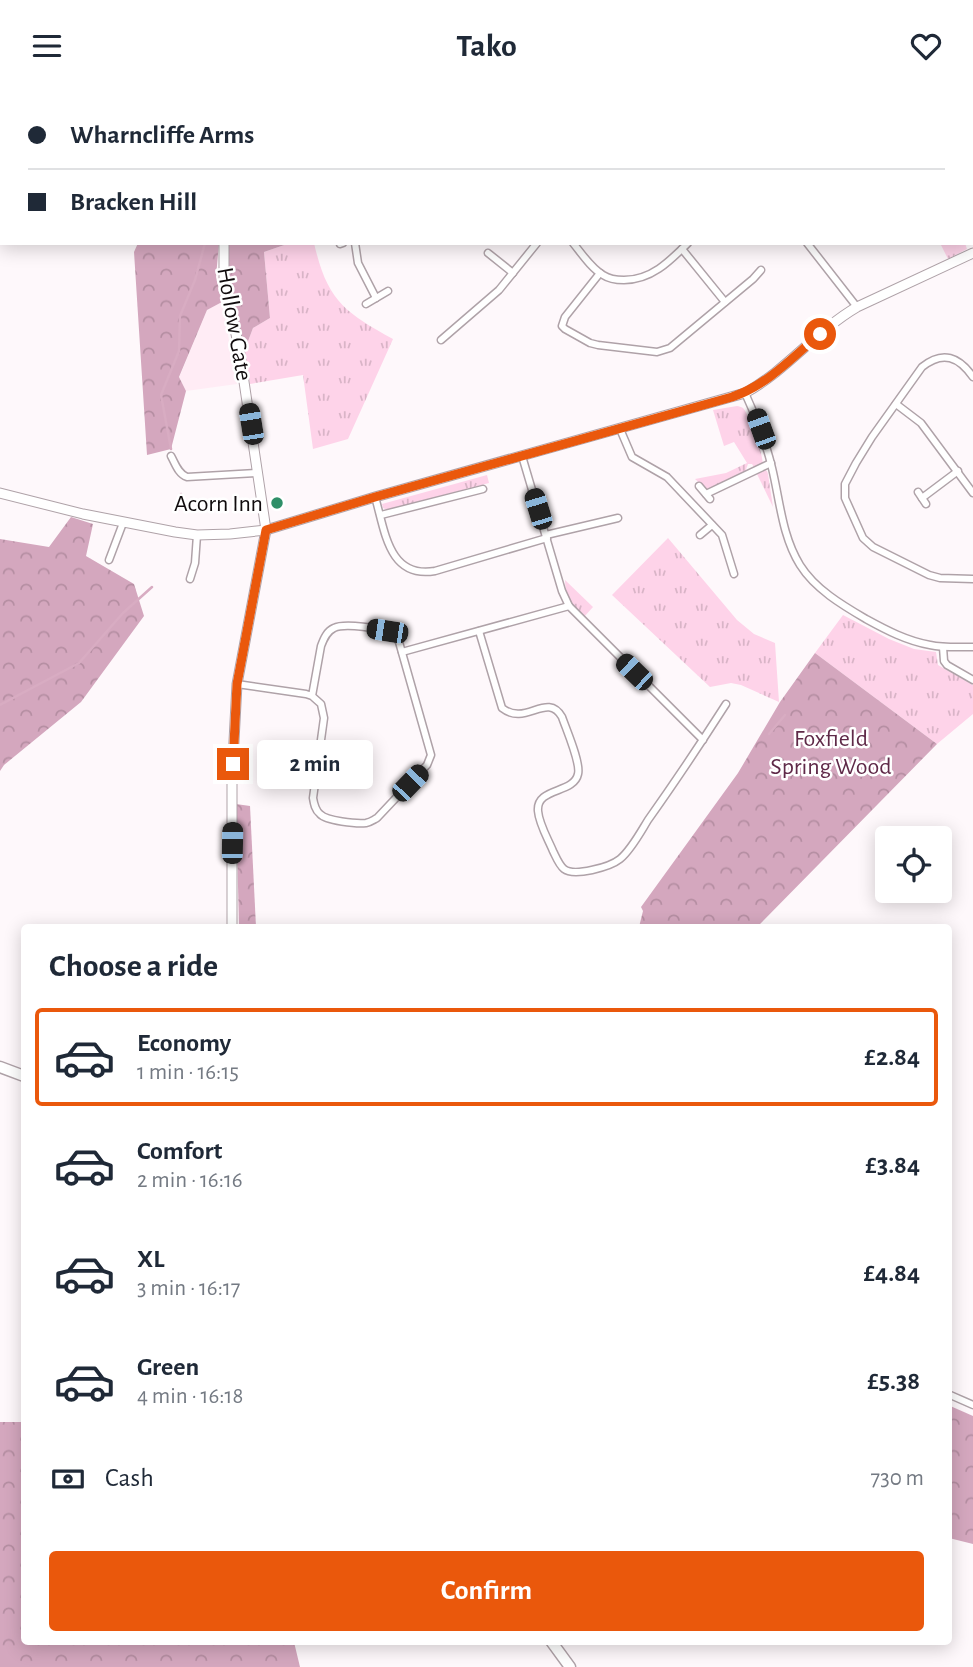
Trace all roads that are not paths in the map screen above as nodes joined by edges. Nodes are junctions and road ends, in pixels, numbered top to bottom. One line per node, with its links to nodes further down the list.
1 (224, 245): 27 (main road, Hollow Gate)
2 (355, 245): 14 (street)
3 (535, 245): 11 (street)
4 (578, 245): 12 (street)
5 (686, 245): 7 (street)
6 (809, 245): 17 (street)
7 (682, 249): 12 (street); 15 (street)
8 (488, 253): 11 (street)
9 (973, 253): 17 (main road)
10 (761, 271): 15 (street)
11 (513, 273): 18 (street)
12 (600, 273): 15 (street)
13 (388, 291): 14 (street)
14 (376, 298): 16 (street)
15 (725, 302)
16 (366, 304)
17 (857, 307): 20 (main road)
18 (441, 339)
19 (973, 377): 21 (street)
20 (745, 393): 22 (main road); 25 (street)
21 (896, 404): 26 (street); 45 (street)
22 (620, 429): 24 (main road); 37 (street)
23 (171, 456): 27 (street)
24 (522, 456): 32 (main road); 41 (street)
25 (771, 463): 28 (street); 48 (street)
26 (958, 471): 31 (street); 33 (street)
27 (258, 473): 38 (main road, Hollow Gate)
28 (699, 486)
29 (483, 489): 34 (street)
30 (0, 493): 36 (main road)
31 (973, 493)
32 (375, 497): 34 (street); 38 (main road)
33 (922, 498)
34 (381, 515): 41 (street)
35 (618, 517): 41 (street)
36 (123, 523): 39 (main road); 42 (street)
37 (712, 525): 40 (street); 43 (street)
38 (266, 530): 39 (main road); 52 (main road, Hollow Gate)
39 (197, 535): 44 (street)
40 (700, 535)
41 (546, 536): 46 (street)
42 (108, 560)
43 (734, 574)
44 (190, 579)
45 (973, 579)
46 (569, 605): 47 (street); 55 (street)
47 (479, 631): 50 (street); 55 (street)
48 (943, 647): 49 (street); 51 (street)
49 (973, 647)
50 (402, 652): 53 (street); 53 (street)
51 (973, 680)
52 (237, 684): 53 (street); 56 (main road, Hollow Gate)
53 (312, 696)
54 (726, 704): 55 (street)
55 (703, 740)
56 (232, 924)
57 (0, 1067): 58 (highway)
58 (21, 1075)
59 (952, 1396): 60 (street)
60 (973, 1405)
61 (554, 1645): 62 (highway)
62 (570, 1667)

